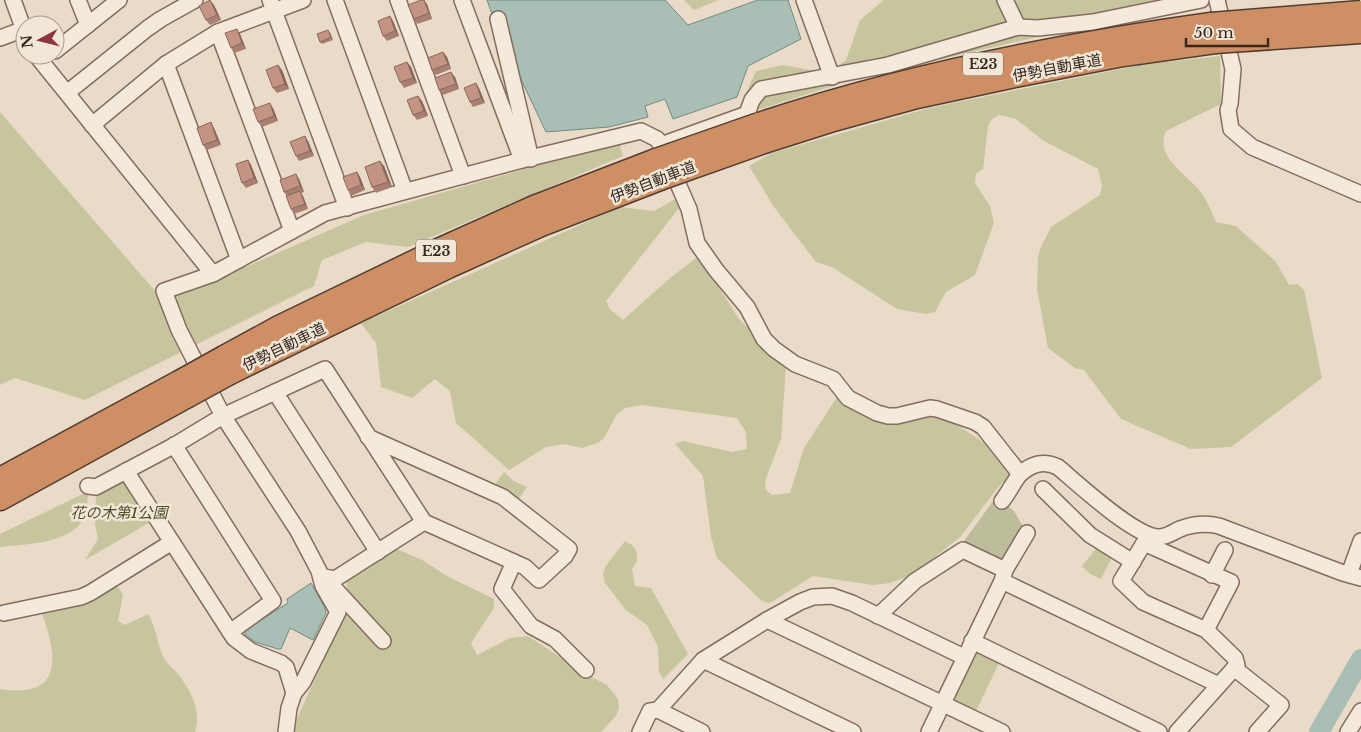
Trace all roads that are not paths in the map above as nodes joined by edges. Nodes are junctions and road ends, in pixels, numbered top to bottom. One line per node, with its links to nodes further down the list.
1 (13, 0): 15 (street)
2 (78, 0): 18 (street)
3 (119, 0): 18 (street)
4 (195, 0): 28 (street)
5 (303, 0): 13 (street)
6 (335, 0): 33 (street)
7 (398, 0): 32 (street)
8 (462, 0): 30 (street)
9 (804, 0): 27 (street)
10 (1005, 0): 19 (street)
11 (1201, 0): 19 (street)
12 (1361, 2): 16 (street)
13 (272, 5): 20 (street); 35 (street)
14 (1361, 12): 16 (highway, 伊勢自動車道 / E23, bridge)
15 (18, 15)
16 (1216, 18): 21 (highway, 伊勢自動車道 / E23, bridge); 31 (highway, 伊勢自動車道 / E23, bridge); 34 (street)
17 (498, 19): 30 (street)
18 (88, 25): 24 (street)
19 (1018, 27): 27 (street)
20 (218, 32): 25 (street); 36 (street)
21 (1361, 32)
22 (15, 34): 23 (street)
23 (0, 38)
24 (65, 43)
25 (166, 64): 29 (street); 37 (street)
26 (49, 65): 28 (street)
27 (832, 77): 31 (street)
28 (68, 92): 29 (street)
29 (92, 125): 38 (street)
30 (526, 160): 31 (street); 32 (street)
31 (659, 162): 39 (highway, 伊勢自動車道 / E23, bridge); 45 (street)
32 (463, 176): 33 (street)
33 (405, 191): 35 (street)
34 (1361, 194)
35 (347, 208): 36 (street)
36 (292, 231): 37 (street)
37 (239, 260): 38 (street)
38 (213, 274): 41 (street)
39 (182, 389): 46 (highway, 伊勢自動車道); 49 (highway, 伊勢自動車道)
40 (275, 392): 41 (street); 42 (street); 56 (street)
41 (223, 416): 43 (street); 59 (street)
42 (368, 437): 51 (street); 57 (street)
43 (174, 445): 44 (street); 67 (street)
44 (126, 471): 47 (street); 54 (street)
45 (1020, 474): 50 (street); 62 (street)
46 (0, 479)
47 (88, 486)
48 (1043, 489): 58 (street)
49 (0, 499)
50 (1002, 501)
51 (424, 522): 56 (street); 57 (street)
52 (1027, 533): 61 (street)
53 (1361, 541): 62 (street)
54 (172, 542): 63 (street); 67 (street)
55 (1225, 550): 60 (street)
56 (378, 552): 59 (street)
57 (514, 562): 73 (street)
58 (1133, 562): 60 (street); 66 (street)
59 (322, 574): 68 (street); 75 (street)
60 (1212, 575): 66 (street)
61 (1004, 576): 64 (street); 69 (street); 74 (street)
62 (1355, 576)
63 (4, 613)
64 (878, 616): 65 (street); 70 (street)
65 (767, 620): 71 (street); 76 (street)
66 (1206, 630): 72 (street)
67 (230, 632): 75 (street)
68 (383, 641)
69 (972, 641): 70 (street); 85 (street)
70 (964, 657): 76 (street)
71 (703, 660): 77 (street); 82 (street)
72 (1234, 668): 74 (street); 87 (street)
73 (586, 670)
74 (1219, 685): 86 (street)
75 (294, 693): 79 (street)
76 (942, 703): 83 (street); 84 (street)
77 (658, 710): 80 (street); 81 (street)
78 (1361, 711): 88 (street)
79 (286, 732)
80 (640, 732)
81 (702, 732)
82 (853, 732)
83 (929, 732)
84 (1002, 732)
85 (1159, 732)
86 (1177, 732)
87 (1257, 732)
88 (1348, 732)

